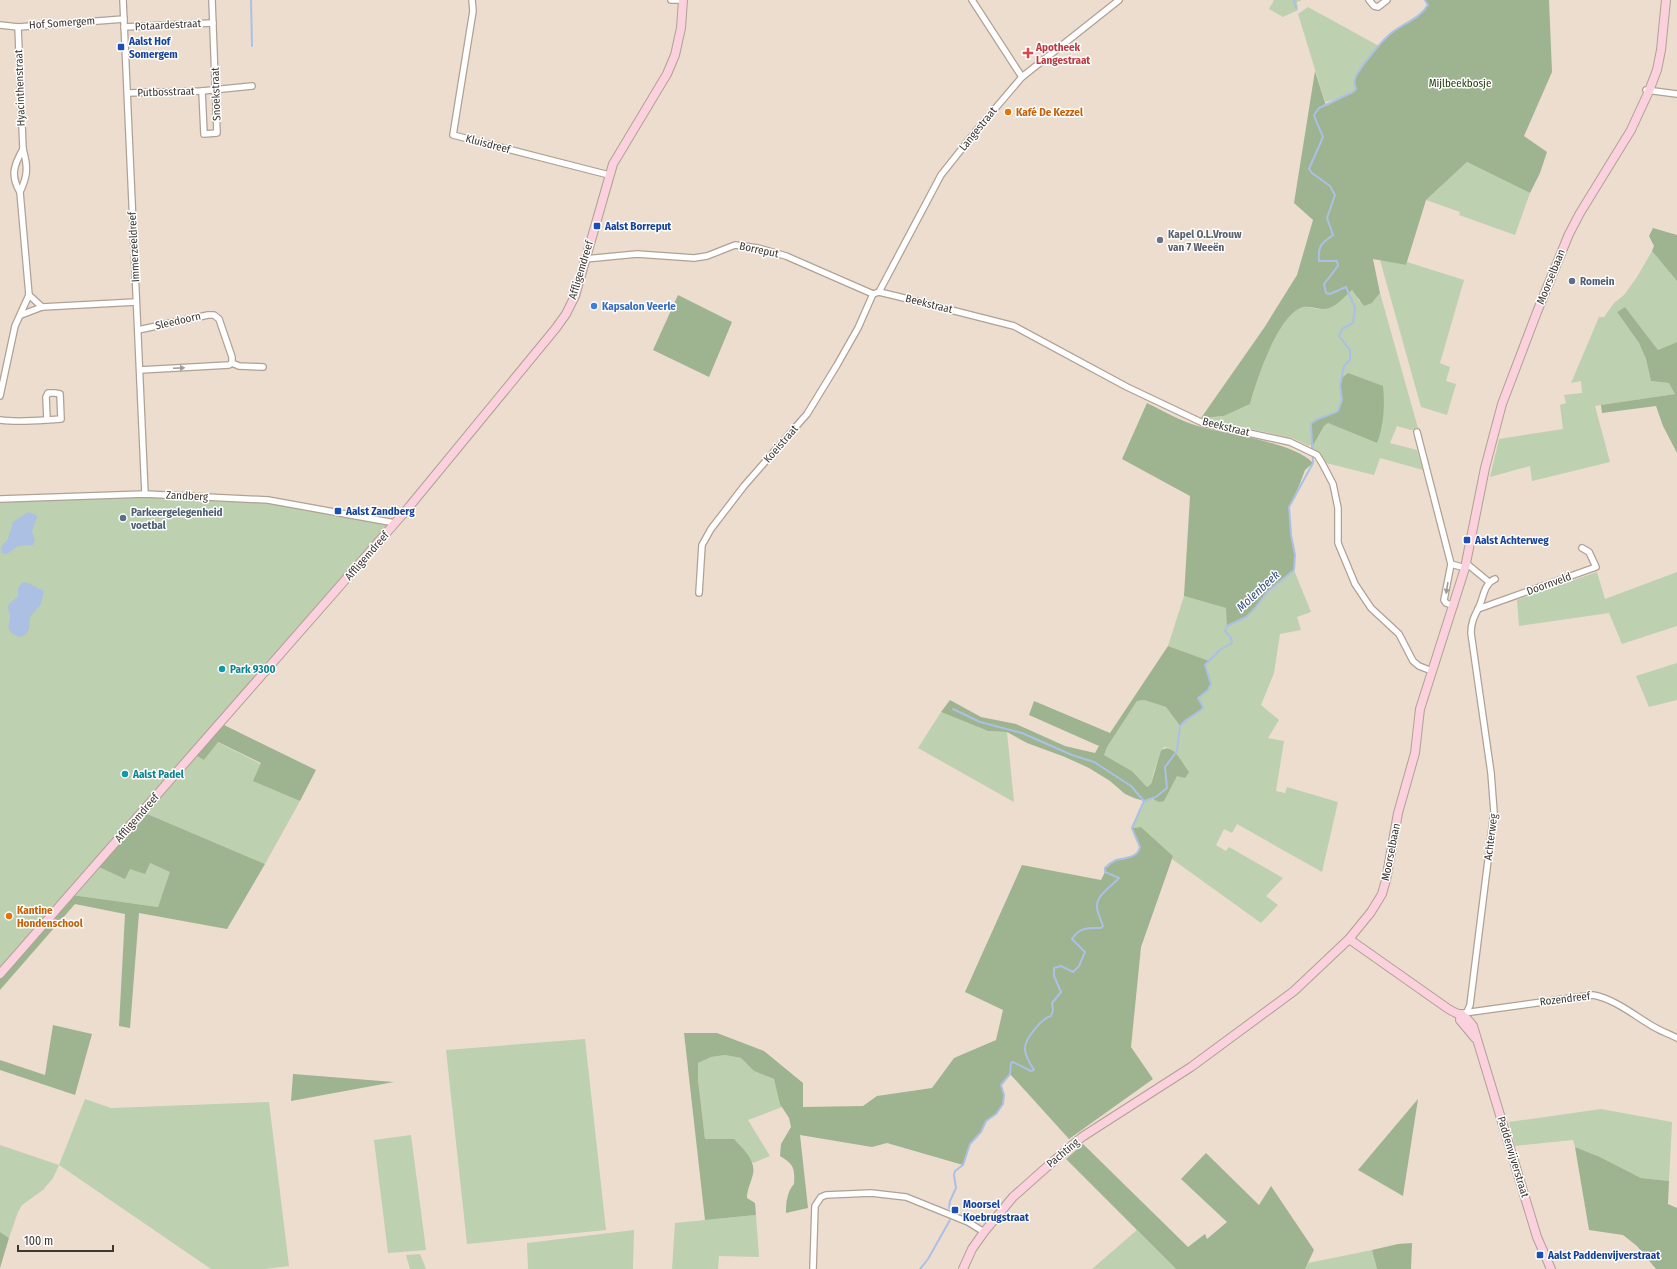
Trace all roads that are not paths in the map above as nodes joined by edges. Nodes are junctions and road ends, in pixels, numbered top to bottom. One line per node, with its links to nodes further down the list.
1 (123, 0): 12 (street, Immerzeeldreef)
2 (212, 0): 13 (street, Snoekstraat)
3 (472, 0): 25 (street, Kluisdreef)
4 (671, 0): 5 (street)
5 (679, 0)
6 (683, 0): 25 (street, Affligemdreef)
7 (972, 0): 17 (street)
8 (1120, 0): 17 (street, Langestraat)
9 (1369, 0): 10 (street)
10 (1387, 0)
11 (1666, 0): 20 (street, Moorselbaan)
12 (124, 19): 15 (street, Hof Somergem); 16 (street, Immerzeeldreef)
13 (213, 23): 16 (street, Potaardestraat); 19 (street, Snoekstraat)
14 (0, 25): 15 (street, Hof Somergem)
15 (18, 27): 24 (street, Hyacinthenstraat)
16 (124, 27): 22 (street, Immerzeeldreef)
17 (1022, 77): 28 (street, Langestraat)
18 (252, 86): 19 (street, Putbosstraat)
19 (216, 90): 21 (street, Putbosstraat); 21 (street, Snoekstraat)
20 (1648, 90): 23 (street); 46 (street, Moorselbaan)
21 (202, 91): 22 (street, Putbosstraat)
22 (128, 93): 30 (street, Immerzeeldreef)
23 (1677, 94)
24 (23, 149): 26 (street, Hyacinthenstraat); 26 (street, Hyacinthenstraat)
25 (609, 175): 27 (street, Affligemdreef)
26 (20, 192): 29 (street, Hyacinthenstraat)
27 (585, 260): 28 (street, Borreput); 43 (street, Affligemdreef)
28 (876, 293): 49 (street, Koeistraat); 52 (street, Beekstraat)
29 (29, 295): 31 (street); 32 (street, Hyacinthenstraat)
30 (136, 302): 31 (street); 33 (street, Immerzeeldreef)
31 (42, 308): 32 (street)
32 (21, 315): 37 (street, Hyacinthenstraat)
33 (138, 330): 34 (street, Sleedoorn); 36 (street, Immerzeeldreef)
34 (232, 363): 35 (street); 36 (street, one-way to 34)
35 (263, 367)
36 (140, 370): 41 (street, Immerzeeldreef)
37 (0, 396)
38 (0, 420): 39 (street)
39 (47, 420): 39 (street)
40 (1417, 432): 45 (street)
41 (145, 494): 42 (street, Zandberg); 43 (street, Zandberg)
42 (0, 499)
43 (395, 523): 54 (street, Affligemdreef)
44 (1582, 548): 51 (street, Doornveld)
45 (1451, 564): 46 (street); 50 (street, one-way to 50)
46 (1465, 566): 48 (street); 50 (street, Moorselbaan)
47 (1495, 579): 48 (street)
48 (1489, 582): 51 (street)
49 (699, 593)
50 (1454, 606): 52 (street, Moorselbaan)
51 (1478, 609): 55 (street, Achterweg)
52 (1432, 671): 53 (street, Moorselbaan)
53 (1349, 939): 55 (street); 57 (street, Moorselbaan)
54 (0, 974)
55 (1464, 1013): 56 (street, Rozendreef); 61 (street, Paddenvijverstraat)
56 (1677, 1038)
57 (1191, 1067): 58 (street, Pachting)
58 (984, 1232): 59 (street); 60 (street, Pachting)
59 (812, 1269)
60 (963, 1269)
61 (1551, 1269)

